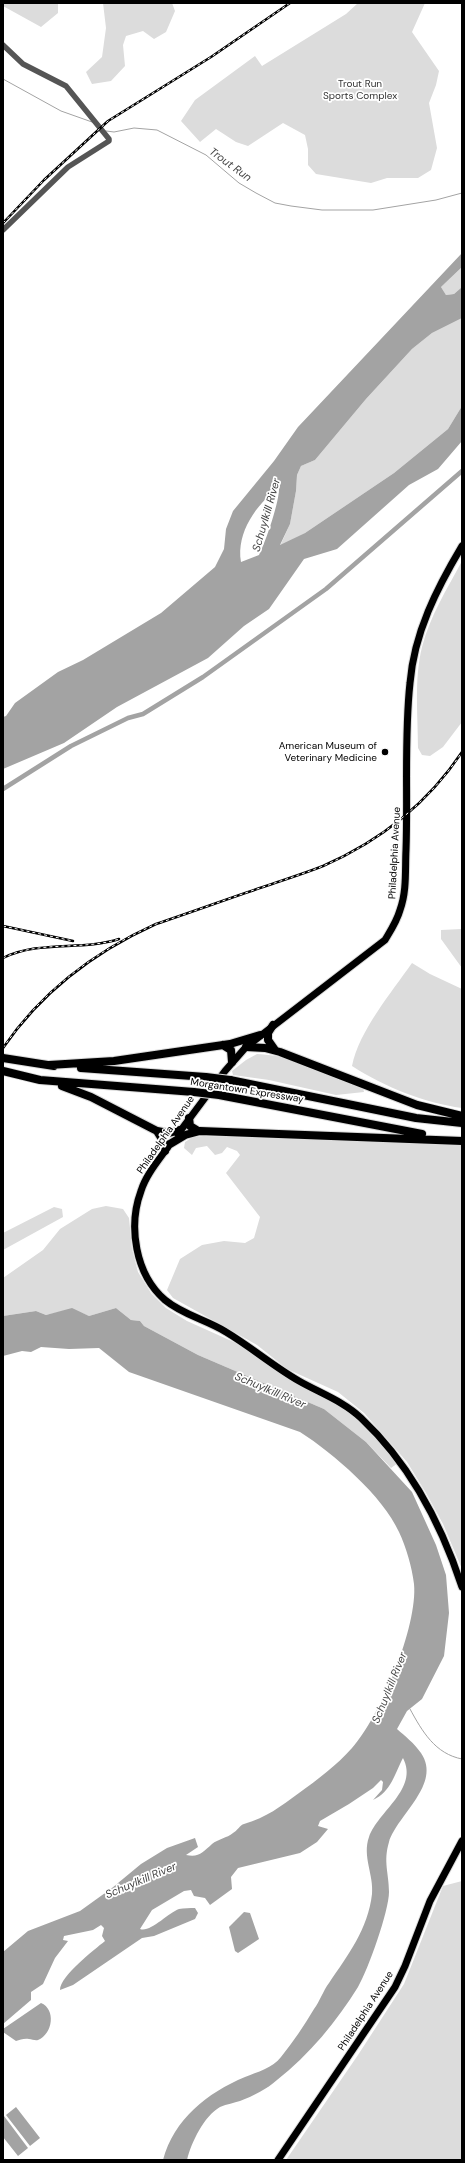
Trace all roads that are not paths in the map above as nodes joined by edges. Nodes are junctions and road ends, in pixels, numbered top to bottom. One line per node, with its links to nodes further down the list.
1 (3, 45): 2 (street)
2 (3, 230)
3 (462, 546): 4 (main road, Philadelphia Avenue)
4 (273, 1025): 5 (main road, Philadelphia Avenue); 8 (highway)
5 (260, 1035): 6 (highway); 7 (main road, Philadelphia Avenue)
6 (223, 1045): 10 (highway); 11 (highway)
7 (246, 1047): 8 (highway); 10 (main road, Philadelphia Avenue)
8 (276, 1051): 14 (highway)
9 (3, 1058): 11 (highway, Morgantown Expressway)
10 (232, 1062): 15 (main road, Philadelphia Avenue)
11 (49, 1065): 16 (highway, Morgantown Expressway, bridge)
12 (6, 1071): 13 (highway, Morgantown Expressway)
13 (40, 1080): 18 (highway); 20 (highway, Morgantown Expressway, bridge)
14 (462, 1116)
15 (189, 1118): 17 (main road, Philadelphia Avenue); 19 (highway)
16 (462, 1123)
17 (180, 1130): 18 (highway); 22 (main road, Philadelphia Avenue)
18 (157, 1131): 22 (highway)
19 (198, 1132): 21 (highway); 22 (highway)
20 (462, 1137)
21 (462, 1141)
22 (168, 1148): 23 (main road, Philadelphia Avenue)
23 (462, 1587)
24 (462, 1841): 25 (main road, Philadelphia Avenue)
25 (278, 2160)

